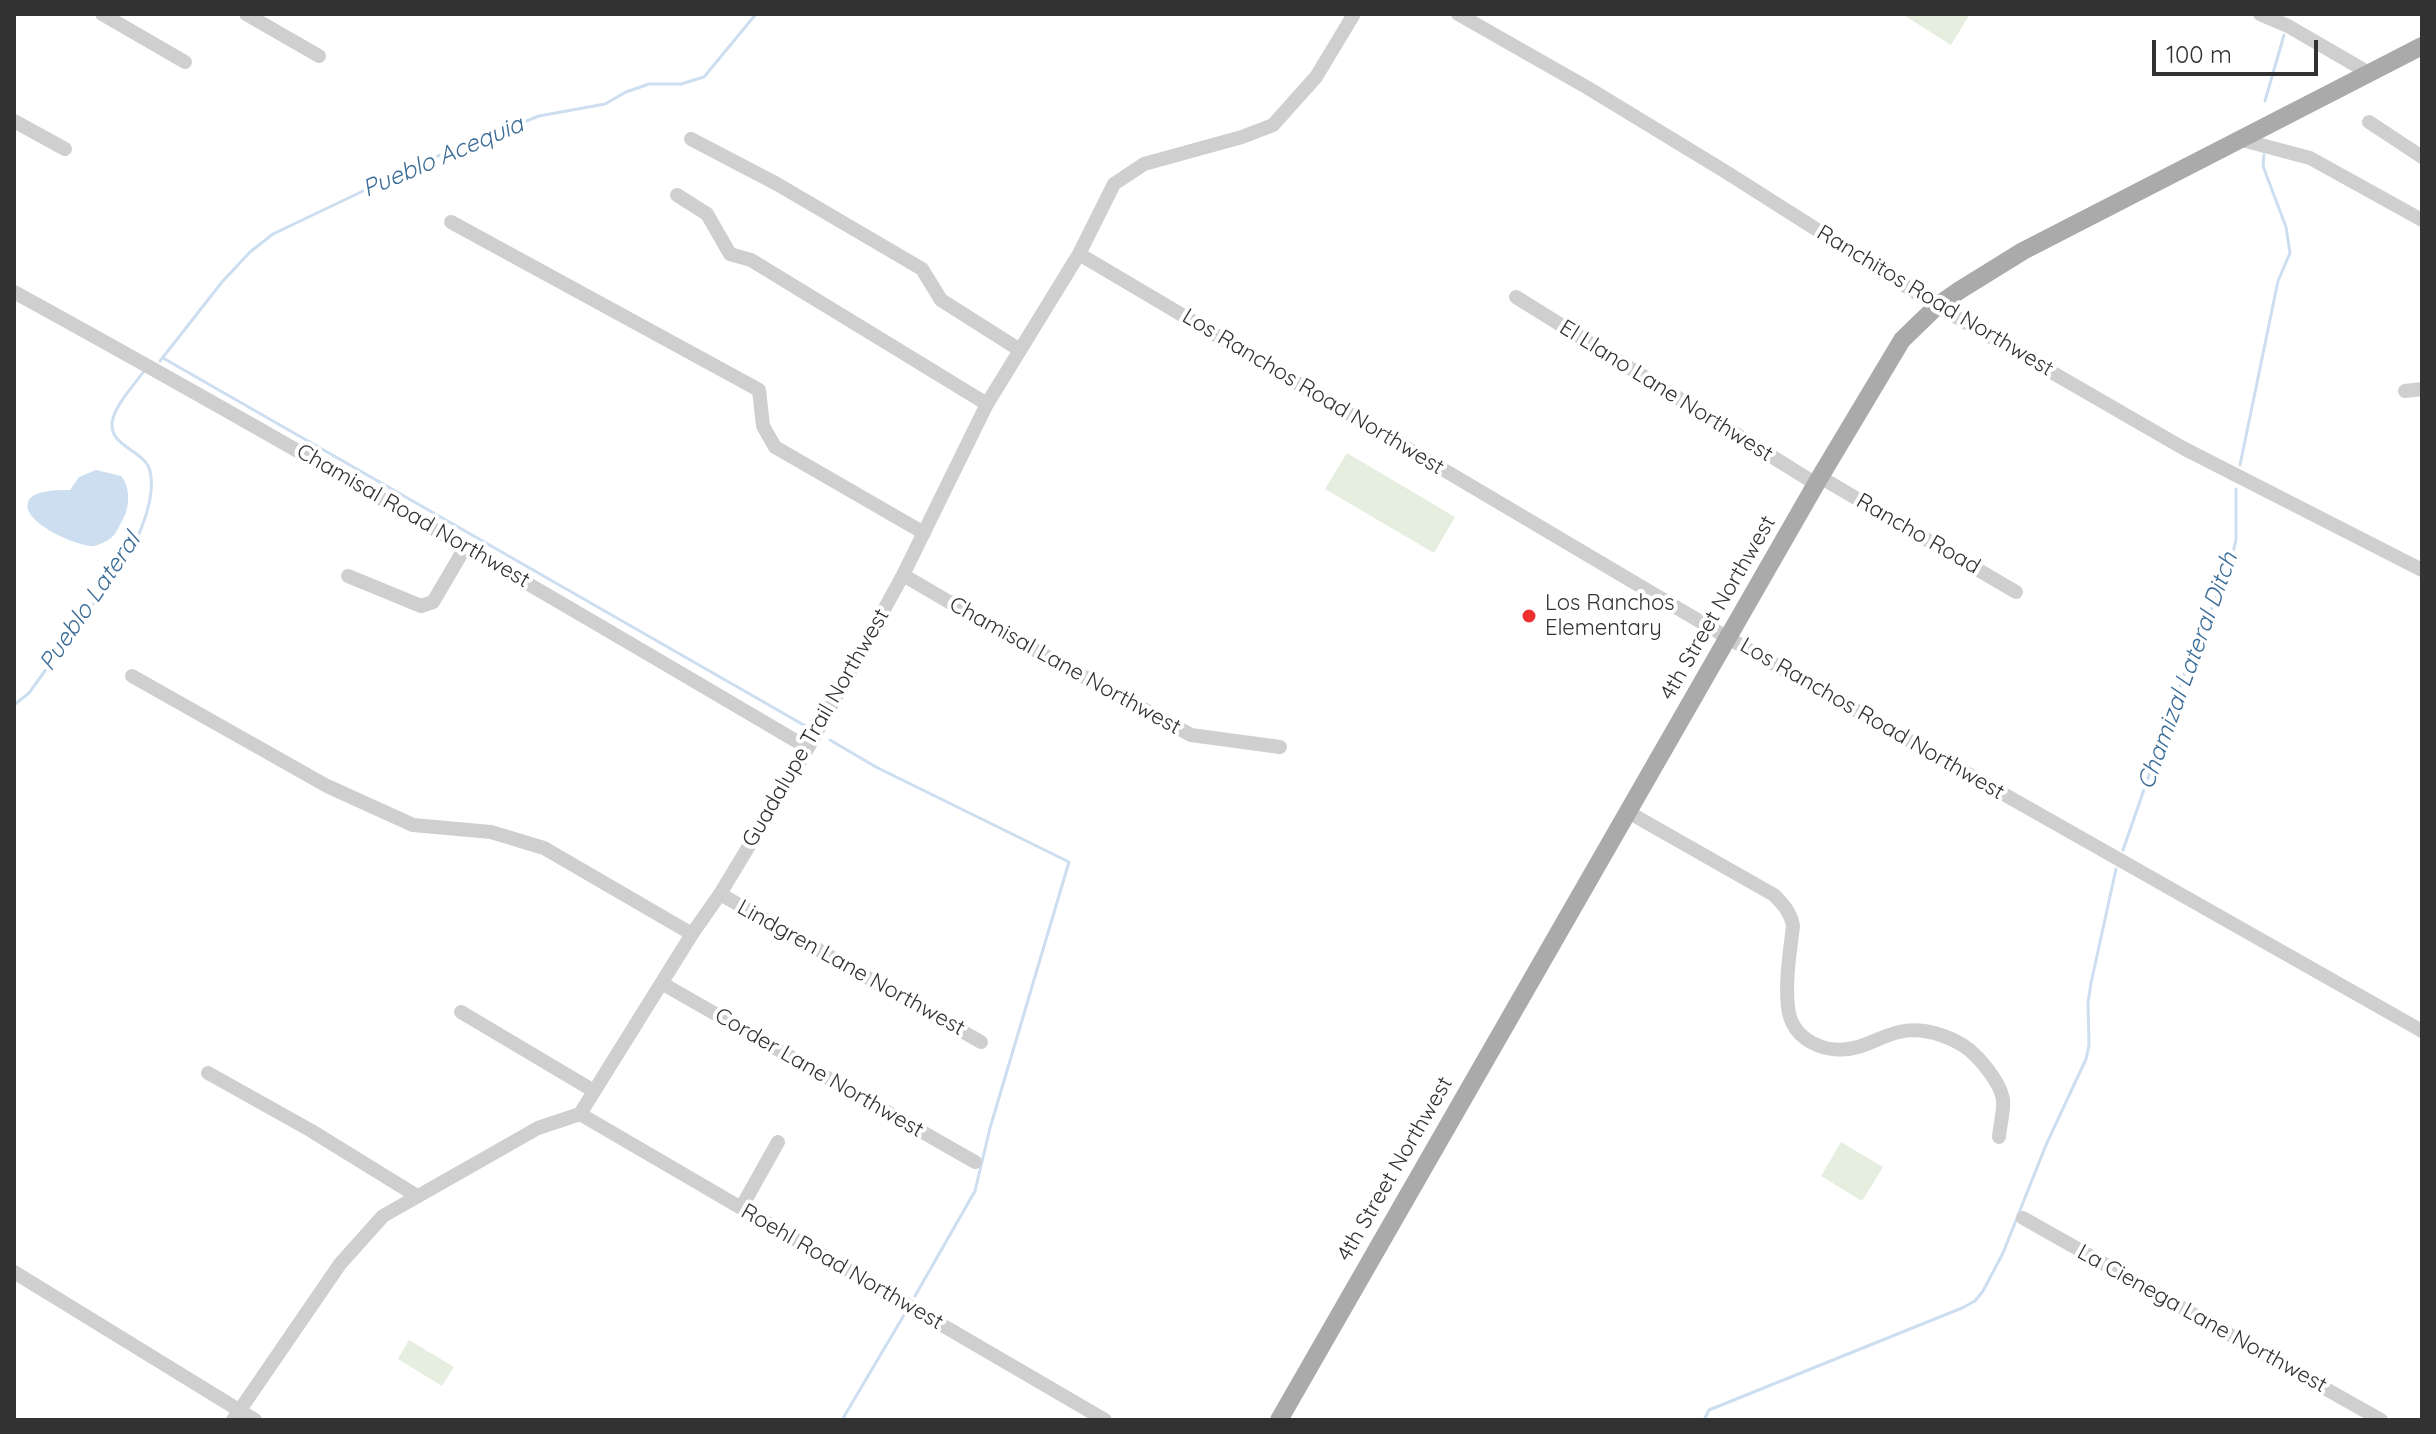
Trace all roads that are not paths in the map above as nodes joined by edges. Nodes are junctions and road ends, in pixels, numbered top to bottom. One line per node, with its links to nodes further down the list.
1 (102, 14): 8 (street)
2 (246, 14): 7 (street)
3 (1354, 14): 19 (street, Guadalupe Trail Northwest)
4 (1458, 14): 22 (street, Ranchitos Road Northwest)
5 (2260, 14): 9 (street)
6 (2422, 46): 9 (main road, 4th Street Northwest)
7 (319, 56)
8 (185, 62)
9 (2369, 73): 13 (main road, 4th Street Northwest)
10 (14, 121): 14 (street)
11 (2369, 122): 15 (street)
12 (691, 139): 23 (street)
13 (2242, 140): 17 (street); 22 (main road, 4th Street Northwest)
14 (65, 149)
15 (2422, 157)
16 (677, 195): 26 (street)
17 (2422, 220)
18 (451, 222): 28 (street)
19 (1079, 254): 23 (street, Guadalupe Trail Northwest); 34 (street, Los Ranchos Road Northwest)
20 (14, 292): 29 (street, Chamisal Road Northwest)
21 (1516, 297): 27 (street, El Llano Lane Northwest)
22 (1937, 306): 27 (main road, 4th Street Northwest); 30 (street, Ranchitos Road Northwest)
23 (1020, 350): 26 (street, Guadalupe Trail Northwest)
24 (2422, 389): 25 (street)
25 (2405, 391)
26 (987, 404): 28 (street, Guadalupe Trail Northwest)
27 (1818, 481): 33 (street, Rancho Road); 34 (main road, 4th Street Northwest)
28 (924, 533): 31 (street, Guadalupe Trail Northwest)
29 (466, 546): 32 (street); 37 (street, Chamisal Road Northwest)
30 (2422, 570)
31 (903, 575): 36 (street, Chamisal Lane Northwest); 37 (street, Guadalupe Trail Northwest)
32 (348, 576)
33 (2016, 592)
34 (1728, 638): 38 (main road, 4th Street Northwest); 43 (street, Los Ranchos Road Northwest)
35 (132, 676): 40 (street)
36 (1280, 747)
37 (808, 748): 39 (street, Guadalupe Trail Northwest)
38 (1628, 812): 48 (street); 58 (main road, 4th Street Northwest)
39 (720, 894): 40 (street, Guadalupe Trail Northwest); 44 (street, Lindgren Lane Northwest)
40 (692, 934): 41 (street, Guadalupe Trail Northwest)
41 (663, 984): 46 (street, Guadalupe Trail Northwest); 50 (street, Corder Lane Northwest)
42 (461, 1012): 46 (street)
43 (2422, 1031)
44 (981, 1042)
45 (208, 1073): 51 (street)
46 (594, 1091): 47 (street, Guadalupe Trail Northwest)
47 (580, 1114): 51 (street); 52 (street, Roehl Road Northwest)
48 (1999, 1137)
49 (778, 1142): 52 (street)
50 (975, 1162)
51 (417, 1196): 55 (street)
52 (741, 1208): 57 (street, Roehl Road Northwest)
53 (2023, 1218): 59 (street, La Cienega Lane Northwest)
54 (14, 1272): 55 (street)
55 (236, 1415): 56 (street)
56 (255, 1420)
57 (1105, 1420)
58 (1279, 1420)
59 (2381, 1420)

